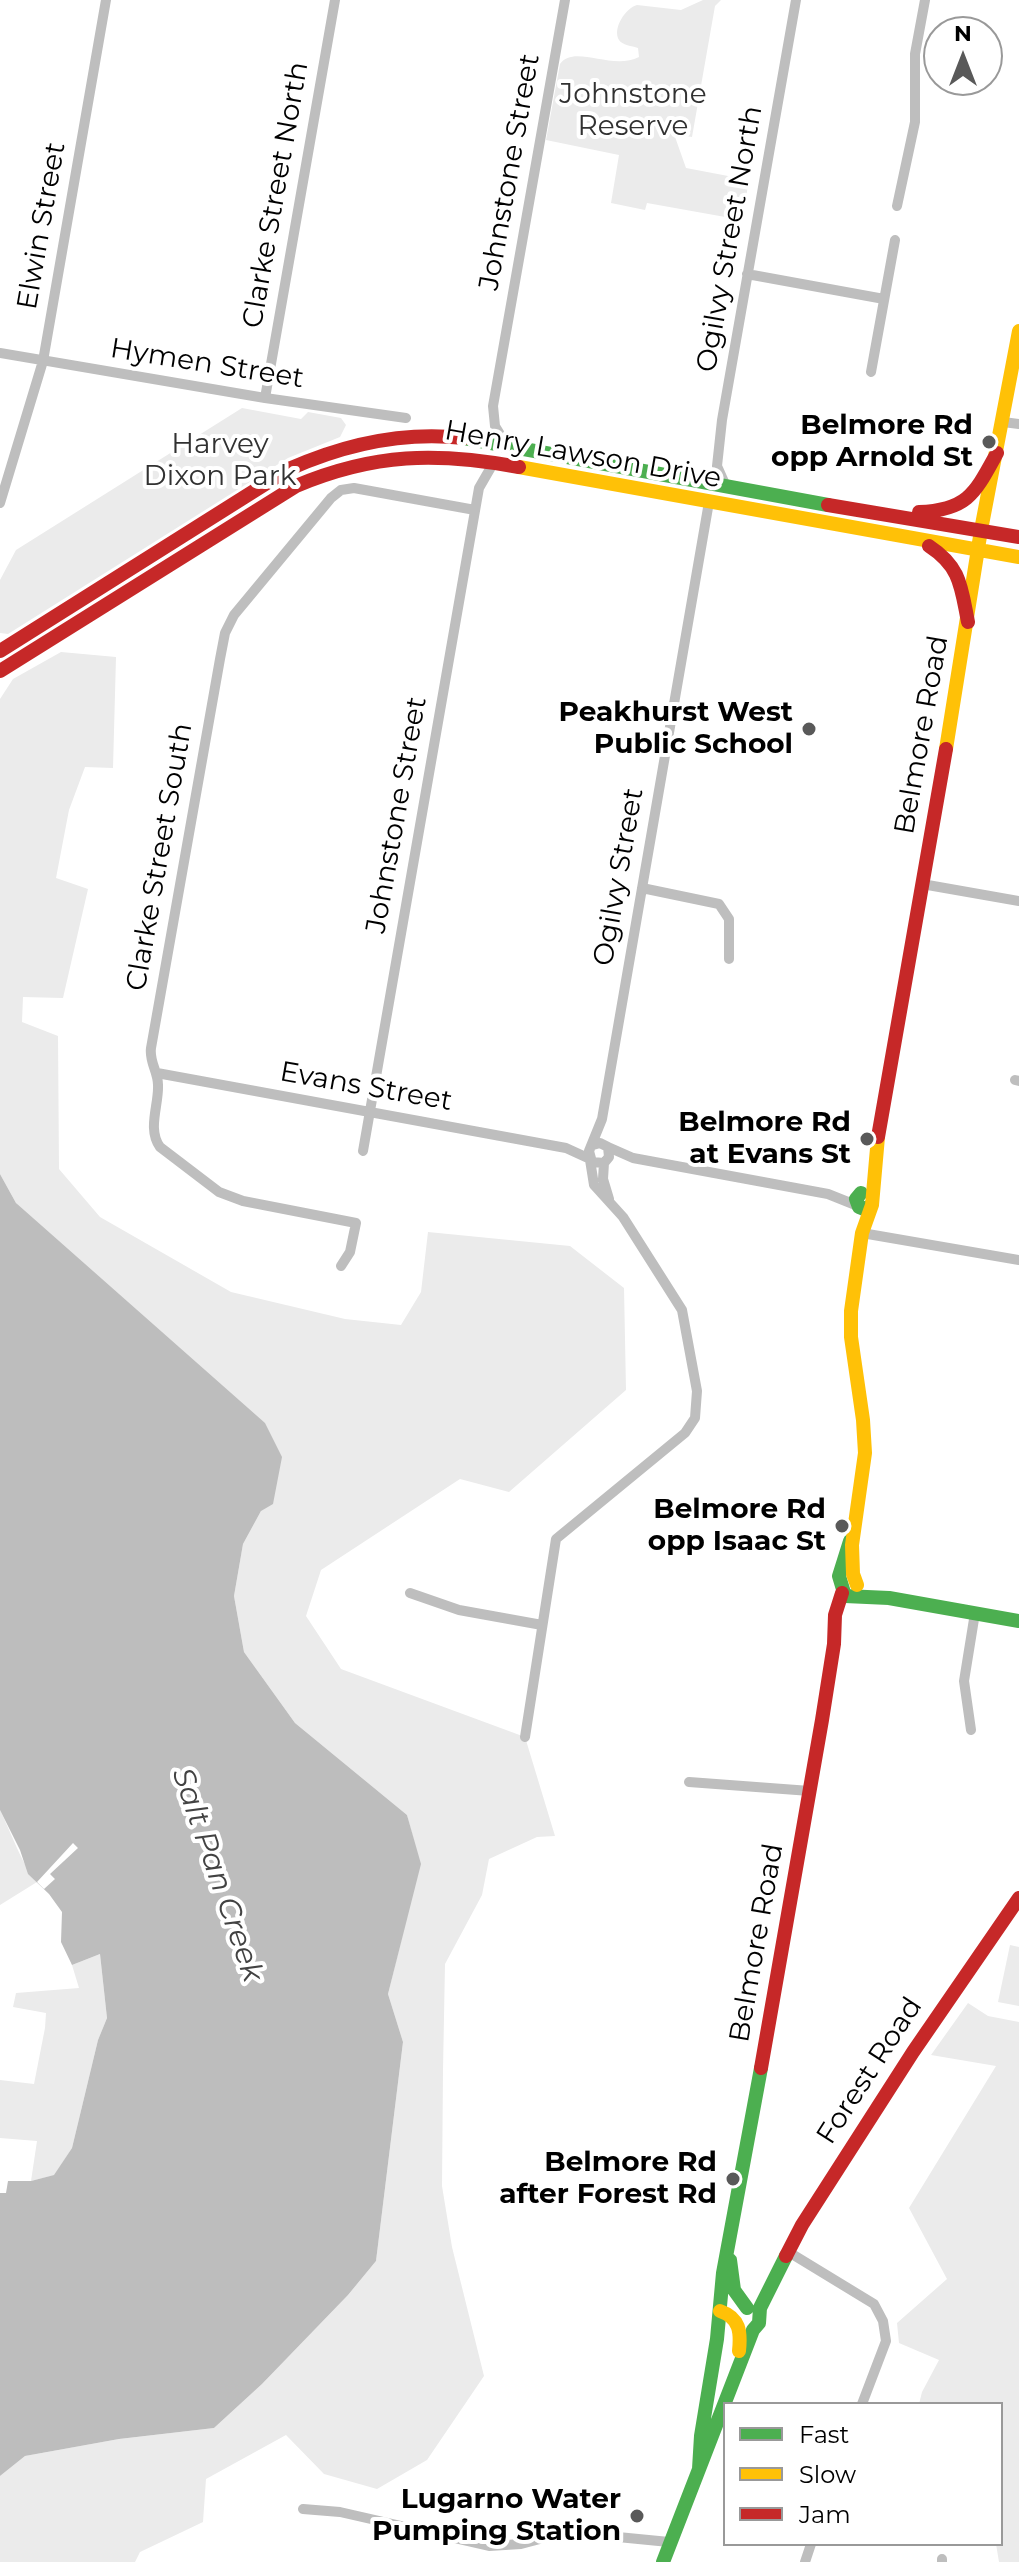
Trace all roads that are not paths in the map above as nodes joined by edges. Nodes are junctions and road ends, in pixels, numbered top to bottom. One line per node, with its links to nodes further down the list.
1 (106, 0): 12 (street, Elwin Street)
2 (335, 0): 14 (street, Clarke Street North)
3 (565, 0): 18 (street, Johnstone Street)
4 (796, 0): 8 (street, Ogilvy Street North)
5 (925, 0): 6 (street)
6 (897, 206)
7 (895, 240): 9 (street)
8 (747, 274): 9 (street); 22 (street, Ogilvy Street North)
9 (884, 299): 13 (street)
10 (1019, 331): 16 (street, Belmore Road)
11 (0, 353): 12 (street, Hymen Street)
12 (43, 361): 14 (street, Hymen Street); 25 (street, Elwin Street)
13 (871, 372)
14 (265, 398): 15 (street, Hymen Street)
15 (406, 418)
16 (1003, 422): 17 (street); 19 (street, Belmore Road)
17 (1019, 424)
18 (506, 444): 22 (street, Henry Lawson Drive); 34 (street, Henry Lawson Drive)
19 (997, 453): 27 (street); 28 (street, Belmore Road)
20 (468, 458): 21 (street, Henry Lawson Drive); 23 (street); 35 (street, Henry Lawson Drive)
21 (494, 462): 23 (street, Johnstone Street); 24 (street, Henry Lawson Drive)
22 (725, 484): 27 (street, Henry Lawson Drive)
23 (479, 488): 26 (street, Johnstone Street)
24 (709, 502): 30 (street, Henry Lawson Drive); 37 (street, Ogilvy Street)
25 (0, 503)
26 (475, 510): 40 (street, Clarke Street South); 41 (street, Johnstone Street)
27 (873, 513): 28 (street, Henry Lawson Drive)
28 (981, 530): 29 (street, Henry Lawson Drive); 31 (street, Belmore Road)
29 (1019, 537)
30 (919, 541): 31 (street, Henry Lawson Drive); 33 (street)
31 (978, 550): 32 (street, Henry Lawson Drive); 33 (street, Belmore Road)
32 (1019, 557)
33 (968, 622): 36 (street, Belmore Road)
34 (0, 651)
35 (0, 671)
36 (922, 884): 38 (street); 50 (street, Belmore Road)
37 (642, 888): 39 (street); 42 (street, Ogilvy Street)
38 (1019, 901)
39 (729, 959)
40 (157, 1073): 41 (street, Evans Street); 54 (street, Clarke Street South)
41 (370, 1112): 45 (street, Evans Street); 46 (street, Johnstone Street)
42 (602, 1119): 43 (street, Ogilvy Street); 44 (street, Ogilvy Street)
43 (592, 1145): 44 (street); 45 (street, Evans Street); 48 (street)
44 (607, 1146): 47 (street); 49 (street)
45 (566, 1148): 48 (street, Evans Street)
46 (363, 1151)
47 (633, 1158): 49 (street); 50 (street)
48 (590, 1160): 49 (street); 51 (street)
49 (606, 1162): 51 (street)
50 (863, 1200): 52 (street, Belmore Road)
51 (609, 1201): 59 (street)
52 (862, 1233): 53 (street); 55 (street, Belmore Road)
53 (1019, 1260)
54 (341, 1266)
55 (849, 1590): 57 (street); 63 (street, Belmore Road)
56 (410, 1593): 59 (street)
57 (975, 1613): 58 (street); 60 (street)
58 (1019, 1621)
59 (542, 1625): 61 (street)
60 (971, 1730)
61 (525, 1737)
62 (689, 1782): 63 (street)
63 (810, 1791): 66 (street, Belmore Road)
64 (1019, 1898): 65 (street, Forest Road)
65 (787, 2251): 67 (street, Forest Road); 71 (street)
66 (729, 2252): 67 (street, Belmore Road); 68 (street, Belmore Road)
67 (752, 2310): 69 (street); 69 (street)
68 (720, 2311): 69 (street); 73 (street, Belmore Road)
69 (743, 2326): 70 (street)
70 (726, 2402)
71 (863, 2402)
72 (723, 2409): 73 (street)
73 (699, 2469): 75 (street)
74 (303, 2509): 75 (street)
75 (669, 2542): 76 (street)
76 (663, 2562)

